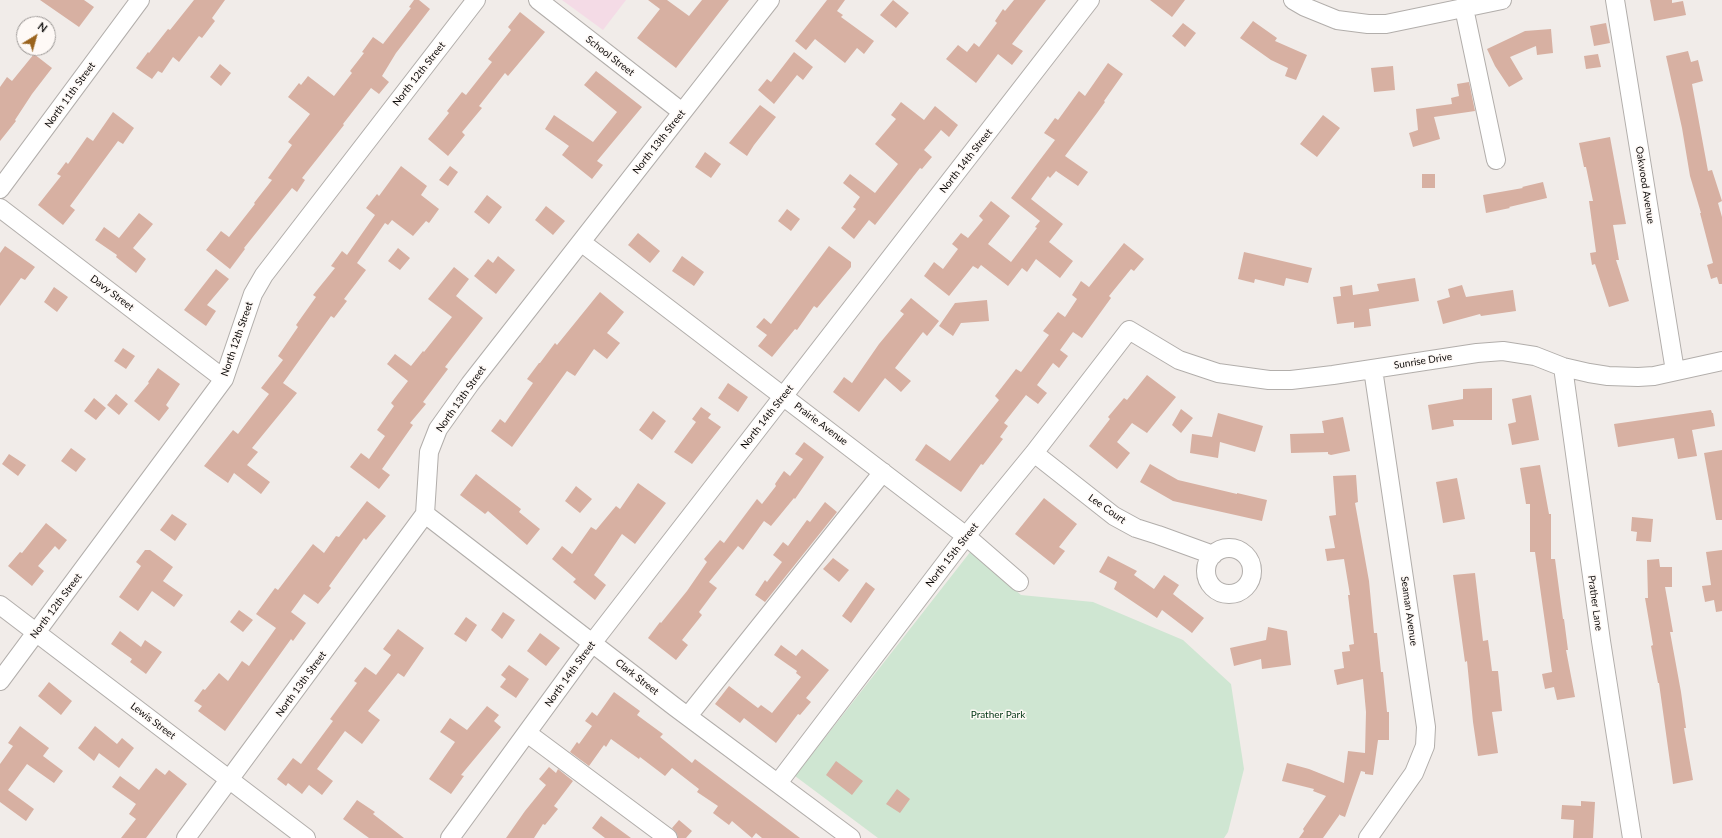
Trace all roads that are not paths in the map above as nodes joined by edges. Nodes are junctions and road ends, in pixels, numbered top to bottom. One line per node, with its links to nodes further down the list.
1 (140, 0): 12 (street, North 11th Street)
2 (476, 0): 20 (street, North 12th Street)
3 (538, 0): 10 (street, School Street)
4 (770, 0): 10 (street, North 13th Street)
5 (1090, 0): 21 (street, North 14th Street)
6 (1293, 0): 9 (street)
7 (1502, 0): 9 (street)
8 (1615, 0): 19 (street, Oakwood Avenue)
9 (1464, 8): 11 (street)
10 (682, 112): 14 (street, North 13th Street)
11 (1496, 160)
12 (0, 189)
13 (0, 208): 20 (street, Davy Street)
14 (581, 242): 21 (street, Prairie Avenue); 24 (street, North 13th Street)
15 (1129, 330): 18 (street, Sunrise Drive); 22 (street, North 15th Street)
16 (1722, 361): 19 (street, Sunrise Drive)
17 (1563, 366): 18 (street, Sunrise Drive); 19 (street, Sunrise Drive); 42 (street, Prather Lane)
18 (1374, 369): 41 (street, Seaman Avenue)
19 (1675, 371)
20 (224, 379): 29 (street, North 12th Street)
21 (784, 396): 23 (street, Prairie Avenue); 30 (street, North 14th Street)
22 (1034, 453): 25 (street, North 15th Street); 26 (street, Lee Court)
23 (883, 472): 25 (street, Prairie Avenue); 32 (street)
24 (426, 514): 30 (street, Clark Street); 34 (street, North 13th Street)
25 (966, 536): 27 (street, Prairie Avenue); 35 (street, North 15th Street)
26 (1213, 555)
27 (1019, 582)
28 (0, 605): 29 (street, Lewis Street)
29 (37, 632): 31 (street, North 12th Street); 34 (street, Lewis Street)
30 (593, 642): 32 (street, Clark Street); 33 (street, North 14th Street)
31 (0, 681)
32 (688, 716): 35 (street, Clark Street)
33 (527, 733): 36 (street, North 14th Street); 39 (street)
34 (230, 780): 37 (street, North 13th Street); 38 (street, Lewis Street)
35 (778, 783): 40 (street, Clark Street)
36 (452, 837)
37 (186, 838)
38 (306, 838)
39 (668, 838)
40 (851, 838)
41 (1368, 838)
42 (1632, 838)

